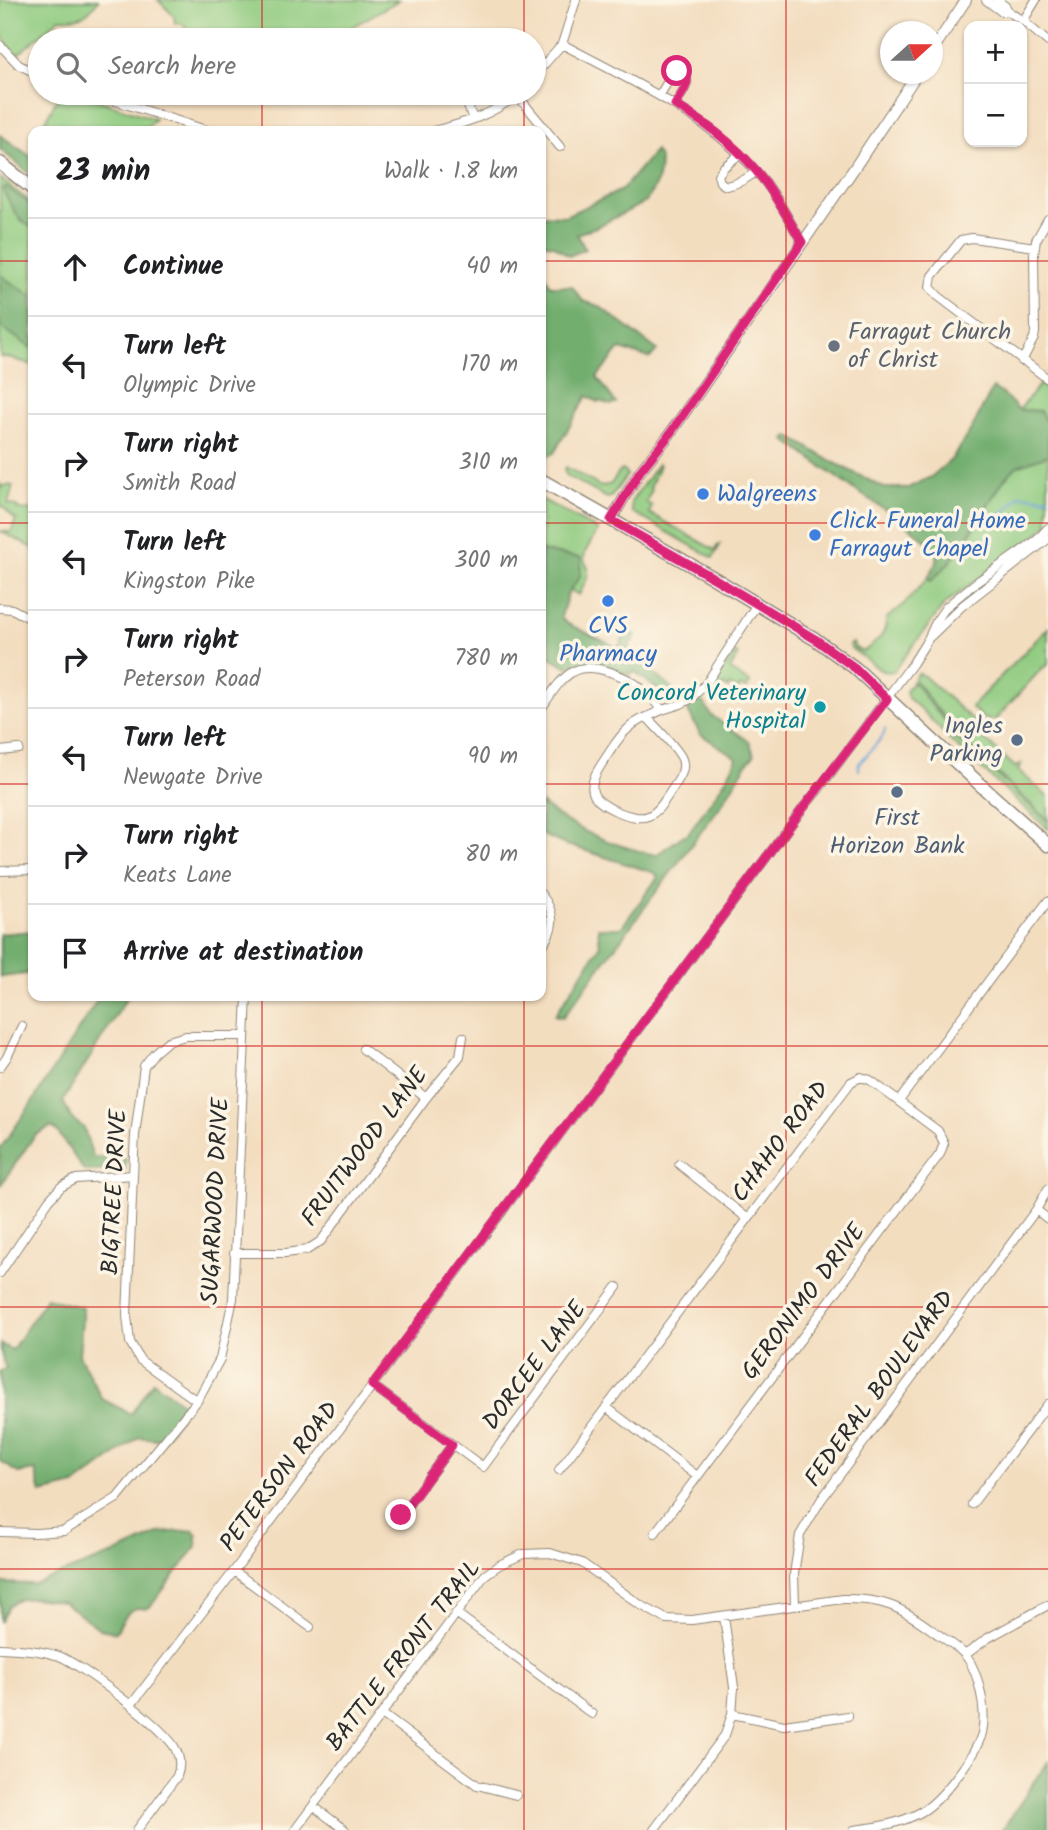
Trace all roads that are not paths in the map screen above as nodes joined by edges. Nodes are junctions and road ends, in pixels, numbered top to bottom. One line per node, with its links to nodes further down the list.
1 (576, 0): 9 (street)
2 (966, 0): 7 (street)
3 (1035, 0): 5 (street)
4 (991, 1): 5 (street)
5 (1023, 21)
6 (1027, 24): 8 (street)
7 (943, 36)
8 (1048, 42)
9 (562, 44): 11 (street); 14 (street)
10 (0, 45): 12 (street)
11 (546, 62)
12 (28, 69)
13 (911, 84): 31 (street)
14 (659, 96): 19 (street); 19 (street)
15 (128, 105): 21 (street)
16 (468, 105): 20 (street)
17 (502, 105): 20 (street)
18 (527, 105): 23 (street)
19 (675, 105): 26 (street)
20 (474, 119): 22 (street)
21 (193, 126)
22 (453, 126)
23 (543, 126)
24 (546, 129): 25 (street)
25 (560, 147)
26 (740, 154): 28 (street); 28 (street)
27 (0, 163): 29 (main road)
28 (756, 172): 31 (street)
29 (28, 185)
30 (1048, 219): 32 (street)
31 (802, 242): 36 (street)
32 (1035, 247): 33 (street); 33 (street)
33 (1022, 360): 34 (street)
34 (1048, 379)
35 (546, 483): 36 (main road)
36 (611, 520): 40 (main road)
37 (1048, 528): 39 (street)
38 (1048, 539): 39 (street)
39 (1007, 565): 43 (street, PETERSON ROAD)
40 (757, 604): 43 (main road); 45 (street)
41 (0, 607): 42 (street)
42 (28, 618)
43 (887, 699): 49 (main road); 73 (street, PETERSON ROAD)
44 (546, 702): 45 (street)
45 (662, 710): 46 (street)
46 (647, 717): 46 (street)
47 (19, 749): 48 (street)
48 (0, 751)
49 (1048, 845)
50 (28, 870): 51 (street)
51 (0, 871)
52 (546, 900): 54 (street)
53 (1048, 901): 62 (street)
54 (546, 941)
55 (247, 1001): 57 (street, SUGARWOOD DRIVE)
56 (22, 1026): 60 (street)
57 (245, 1036): 64 (street, BIGTREE DRIVE); 70 (street, SUGARWOOD DRIVE)
58 (463, 1037): 61 (street, FRUITWOOD LANE)
59 (363, 1049): 61 (street)
60 (0, 1067)
61 (426, 1098): 70 (street, FRUITWOOD LANE)
62 (899, 1101): 68 (street, CHAHO ROAD); 79 (street, GERONIMO DRIVE)
63 (679, 1164): 68 (street)
64 (133, 1175): 71 (street); 74 (street, BIGTREE DRIVE)
65 (1048, 1189): 66 (street, FEDERAL BOULEVARD)
66 (1046, 1205): 67 (street, FEDERAL BOULEVARD)
67 (1036, 1210): 69 (street); 86 (street, FEDERAL BOULEVARD)
68 (748, 1219): 76 (street, CHAHO ROAD)
69 (1048, 1219)
70 (234, 1253): 74 (street, SUGARWOOD DRIVE)
71 (0, 1273)
72 (617, 1287): 77 (street, DORCEE LANE)
73 (372, 1385): 77 (street); 84 (street, PETERSON ROAD)
74 (197, 1401): 82 (street, SUGARWOOD DRIVE)
75 (1048, 1404): 80 (street)
76 (606, 1406): 78 (street, CHAHO ROAD); 79 (street)
77 (452, 1445): 81 (street)
78 (559, 1470)
79 (697, 1476): 83 (street, GERONIMO DRIVE)
80 (972, 1504)
81 (401, 1515)
82 (0, 1532)
83 (655, 1533)
84 (233, 1571): 89 (street); 92 (street, PETERSON ROAD)
85 (1048, 1605): 91 (street)
86 (795, 1606): 88 (street, BATTLE FRONT TRAIL); 91 (street, BATTLE FRONT TRAIL)
87 (456, 1613): 88 (street, BATTLE FRONT TRAIL); 93 (street, BATTLE FRONT TRAIL); 94 (street)
88 (724, 1616): 95 (street)
89 (310, 1627)
90 (0, 1648): 92 (street)
91 (965, 1655): 103 (street)
92 (131, 1705): 99 (street)
93 (382, 1714): 97 (street); 98 (street, BATTLE FRONT TRAIL)
94 (592, 1714)
95 (732, 1714): 96 (street); 102 (street)
96 (848, 1716)
97 (516, 1794)
98 (313, 1806): 100 (street, BATTLE FRONT TRAIL); 101 (street)
99 (137, 1830)
100 (295, 1830)
101 (345, 1830)
102 (654, 1830)
103 (854, 1830)

